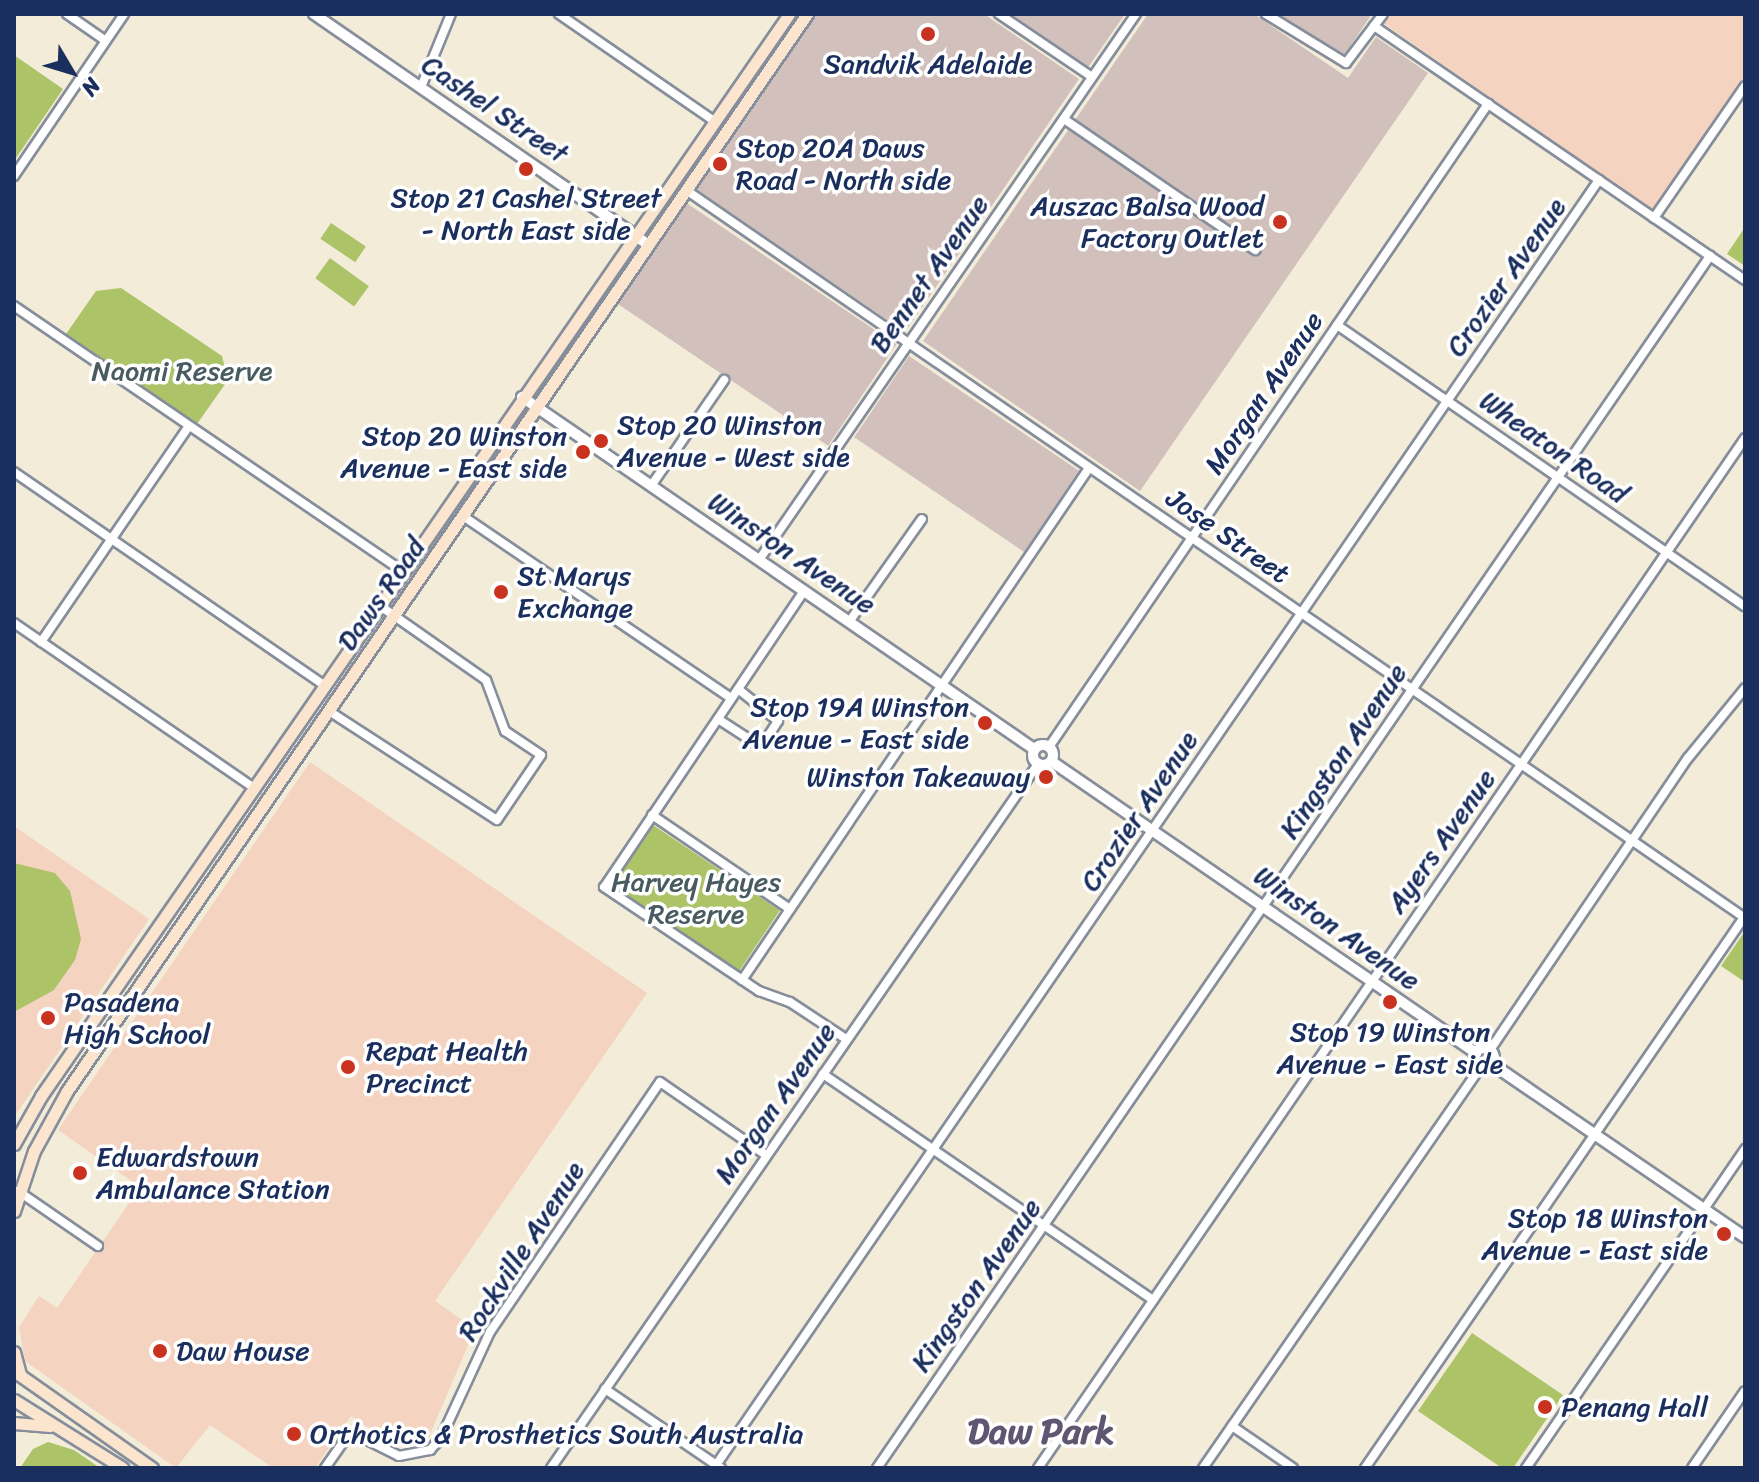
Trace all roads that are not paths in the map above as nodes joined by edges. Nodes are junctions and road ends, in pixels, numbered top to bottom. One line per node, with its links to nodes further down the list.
1 (67, 14): 13 (street)
2 (124, 14): 13 (street)
3 (314, 14): 16 (street, Cashel Street)
4 (451, 14): 16 (street)
5 (559, 14): 19 (street)
6 (789, 14): 19 (main road, Daws Road)
7 (806, 14): 22 (main road, Daws Road)
8 (999, 14): 14 (street)
9 (1136, 14): 14 (street, Bennet Avenue)
10 (1266, 14): 12 (street)
11 (1383, 14): 12 (street)
12 (1374, 26): 17 (street)
13 (106, 41): 20 (street)
14 (1092, 77): 18 (street, Bennet Avenue)
15 (1745, 86): 23 (street)
16 (421, 87): 24 (street, Cashel Street)
17 (1488, 104): 21 (street); 30 (street, Morgan Avenue)
18 (1064, 119): 26 (street); 31 (street, Bennet Avenue)
19 (714, 121): 24 (main road, Daws Road)
20 (14, 176)
21 (1599, 180): 23 (street); 34 (street, Crozier Avenue)
22 (686, 190): 25 (main road, Daws Road); 31 (street, Jose Street)
23 (1654, 218): 27 (street)
24 (634, 234): 25 (street, Cashel Street); 33 (main road, Daws Road)
25 (648, 244): 35 (main road, Daws Road)
26 (1255, 250)
27 (1710, 256): 28 (street); 40 (street, Kingston Avenue)
28 (1745, 280)
29 (14, 306): 36 (street)
30 (1337, 325): 34 (street, Wheaton Road); 44 (street, Morgan Avenue)
31 (909, 343): 38 (street, Jose Street); 47 (street, Bennet Avenue)
32 (724, 380): 41 (street)
33 (522, 397): 35 (street, Winston Avenue); 48 (main road, Daws Road)
34 (1448, 401): 40 (street, Wheaton Road); 52 (street, Crozier Avenue)
35 (538, 408): 41 (street, Winston Avenue); 42 (main road, Daws Road)
36 (188, 427): 45 (street); 48 (street)
37 (1745, 438): 46 (street, Ayers Avenue)
38 (1089, 468): 44 (street, Jose Street); 57 (street)
39 (14, 472): 45 (street)
40 (1558, 477): 46 (street, Wheaton Road); 61 (street, Kingston Avenue)
41 (651, 486): 47 (street, Winston Avenue)
42 (463, 516): 53 (main road, Daws Road); 62 (street)
43 (922, 519): 54 (street)
44 (1192, 538): 52 (street, Jose Street); 65 (street, Morgan Avenue)
45 (112, 539): 56 (street); 58 (street)
46 (1667, 552): 51 (street, Wheaton Road); 69 (street, Ayers Avenue)
47 (759, 560): 49 (street, Winston Avenue)
48 (402, 571): 50 (main road, Daws Road)
49 (804, 591): 54 (street, Winston Avenue); 60 (street)
50 (379, 605): 53 (street); 58 (main road, Daws Road)
51 (1745, 606)
52 (1301, 613): 61 (street, Jose Street); 74 (street, Crozier Avenue)
53 (394, 616): 63 (main road, Daws Road); 63 (street)
54 (849, 622): 57 (street, Winston Avenue)
55 (14, 623): 56 (street)
56 (41, 642): 71 (street)
57 (940, 684): 66 (street, Winston Avenue); 77 (street)
58 (324, 685): 71 (main road, Daws Road)
59 (1745, 688): 75 (street)
60 (738, 689): 62 (street); 64 (street)
61 (1412, 689): 69 (street, Jose Street); 76 (street, Kingston Avenue)
62 (731, 698): 64 (street)
63 (329, 711): 70 (main road, Daws Road)
64 (718, 719): 72 (street)
65 (1049, 747): 66 (street); 67 (street)
66 (1034, 749): 68 (street)
67 (1051, 761): 68 (street); 74 (street, Winston Avenue)
68 (1038, 764): 86 (street, Morgan Avenue)
69 (1521, 764): 75 (street, Jose Street); 83 (street, Ayers Avenue)
70 (286, 773): 71 (main road); 73 (main road, Daws Road)
71 (253, 787): 73 (main road); 79 (main road, Daws Road)
72 (652, 815): 77 (street); 82 (street)
73 (256, 817): 80 (main road, Daws Road)
74 (1152, 830): 76 (street, Winston Avenue); 95 (street, Crozier Avenue)
75 (1632, 840): 78 (street, Jose Street); 87 (street)
76 (1263, 906): 83 (street, Winston Avenue); 101 (street, Kingston Avenue)
77 (790, 909): 82 (street)
78 (1745, 917): 93 (street)
79 (157, 929): 80 (main road); 81 (main road); 84 (main road, Daws Road)
80 (178, 931): 81 (main road, Daws Road)
81 (167, 946): 85 (main road, Daws Road)
82 (742, 980): 86 (street)
83 (1371, 980): 88 (street, Winston Avenue); 104 (street, Ayers Avenue)
84 (120, 985): 85 (main road); 89 (main road, Daws Road)
85 (122, 1012): 89 (main road); 98 (main road, Daws Road)
86 (846, 1039): 92 (street, Morgan Avenue)
87 (1490, 1050): 88 (street); 90 (street)
88 (1476, 1053): 91 (street)
89 (68, 1058): 94 (main road, Daws Road)
90 (1492, 1064): 91 (street); 93 (street)
91 (1481, 1067): 111 (street)
92 (823, 1074): 95 (street); 97 (street, Morgan Avenue)
93 (1595, 1135): 99 (street); 122 (street)
94 (14, 1144)
95 (933, 1149): 101 (street); 113 (street, Crozier Avenue)
96 (1745, 1149): 99 (street)
97 (766, 1155): 107 (street, Morgan Avenue); 116 (street, Rockville Avenue)
98 (16, 1186): 100 (main road); 103 (street)
99 (1704, 1209): 102 (street); 123 (street)
100 (14, 1211)
101 (1044, 1225): 104 (street); 118 (street, Kingston Avenue)
102 (1745, 1237)
103 (98, 1246)
104 (1153, 1300): 119 (street, Ayers Avenue)
105 (14, 1352): 106 (main road)
106 (17, 1373): 115 (main road)
107 (605, 1389): 113 (street); 117 (street, Morgan Avenue)
108 (1745, 1391): 124 (street)
109 (14, 1400): 112 (main road)
110 (14, 1423): 112 (main road)
111 (1232, 1426): 120 (street); 121 (street)
112 (65, 1433): 114 (main road)
113 (717, 1467)
114 (123, 1468)
115 (152, 1468)
116 (325, 1468)
117 (551, 1468)
118 (877, 1468)
119 (1038, 1468)
120 (1203, 1468)
121 (1293, 1468)
122 (1365, 1468)
123 (1526, 1468)
124 (1692, 1468)

